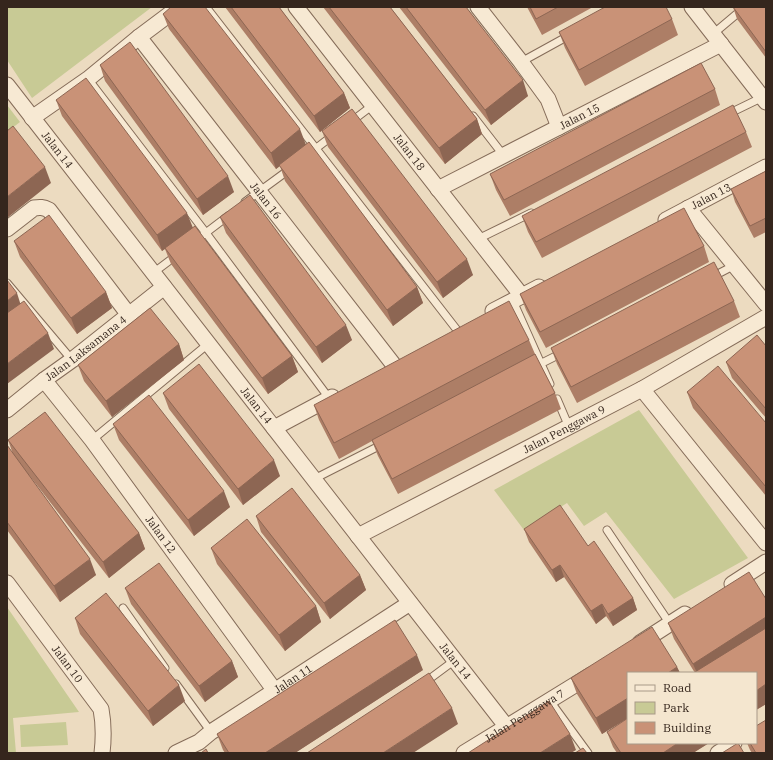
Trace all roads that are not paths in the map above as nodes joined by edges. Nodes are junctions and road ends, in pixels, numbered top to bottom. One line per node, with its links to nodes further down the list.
1 (179, 7): 8 (street)
2 (206, 7): 21 (lane)
3 (296, 7): 14 (street, Jalan 18)
4 (478, 7): 10 (street)
5 (692, 7): 9 (street)
6 (746, 7): 9 (lane)
7 (574, 32): 10 (lane)
8 (139, 37): 11 (street); 27 (street, Jalan 16)
9 (717, 39): 13 (street); 19 (street, Jalan 15)
10 (521, 62): 19 (street)
11 (88, 79): 16 (street); 32 (lane)
12 (7, 85): 16 (street, Jalan 14)
13 (764, 99): 17 (lane)
14 (373, 105): 18 (lane); 26 (street, Jalan 18)
15 (470, 112): 23 (lane)
16 (32, 118): 36 (street, Jalan 14)
17 (720, 119)
18 (348, 124)
19 (559, 127): 23 (street, Jalan 15)
20 (335, 134): 21 (lane)
21 (316, 148): 22 (lane); 45 (lane)
22 (310, 153)
23 (504, 156): 26 (street, Jalan 15)
24 (297, 163): 27 (lane)
25 (766, 167): 28 (street, Jalan 13)
26 (438, 189): 33 (street, Jalan 18)
27 (259, 192): 32 (lane); 49 (street, Jalan 16)
28 (688, 208): 30 (street, Jalan 13); 35 (street)
29 (535, 211): 33 (lane)
30 (655, 226)
31 (7, 229): 43 (street)
32 (203, 235): 54 (lane)
33 (478, 239): 41 (street, Jalan 18)
34 (182, 251): 36 (lane)
35 (735, 265): 37 (lane); 42 (street)
36 (153, 273): 40 (street, Jalan 14)
37 (707, 279)
38 (548, 282): 41 (street)
39 (7, 283): 48 (lane)
40 (164, 287): 43 (street, Jalan Laksamana 4); 46 (street, Jalan 14)
41 (517, 298): 45 (street); 50 (lane)
42 (766, 304)
43 (129, 315): 48 (street, Jalan Laksamana 4)
44 (766, 317): 53 (street, Jalan Penggawa 9)
45 (451, 334)
46 (208, 344): 57 (street, Jalan 14); 58 (lane)
47 (569, 350): 50 (lane)
48 (72, 360): 52 (street, Jalan Laksamana 4)
49 (393, 364)
50 (541, 364): 51 (lane); 56 (lane)
51 (527, 371)
52 (44, 380): 55 (street, Jalan Laksamana 4); 58 (street, Jalan 12)
53 (642, 389): 56 (street, Jalan Penggawa 9); 63 (street)
54 (335, 395): 57 (street)
55 (7, 410)
56 (569, 427): 62 (street, Jalan Penggawa 9)
57 (274, 428): 60 (street, Jalan 14)
58 (92, 440): 75 (street, Jalan 12)
59 (392, 440): 60 (lane)
60 (314, 479): 62 (street, Jalan 14)
61 (607, 530): 70 (lane)
62 (358, 536): 67 (street, Jalan 14)
63 (766, 543)
64 (766, 562): 66 (street)
65 (7, 583): 80 (street, Jalan 10)
66 (721, 591)
67 (410, 603): 72 (street, Jalan 14); 75 (street, Jalan 11)
68 (696, 607): 70 (street)
69 (123, 608): 78 (lane)
70 (670, 624): 71 (street)
71 (630, 649)
72 (455, 660): 74 (lane); 77 (street, Jalan 14)
73 (604, 666): 76 (street, Jalan Penggawa 7)
74 (417, 689)
75 (275, 691): 78 (street, Jalan 11)
76 (550, 701): 77 (street, Jalan Penggawa 7); 83 (lane)
77 (506, 726): 82 (street, Jalan Penggawa 7)
78 (204, 740): 81 (street, Jalan 11)
79 (732, 744): 84 (street)
80 (102, 753)
81 (176, 753)
82 (464, 753)
83 (588, 753)
84 (718, 753)

